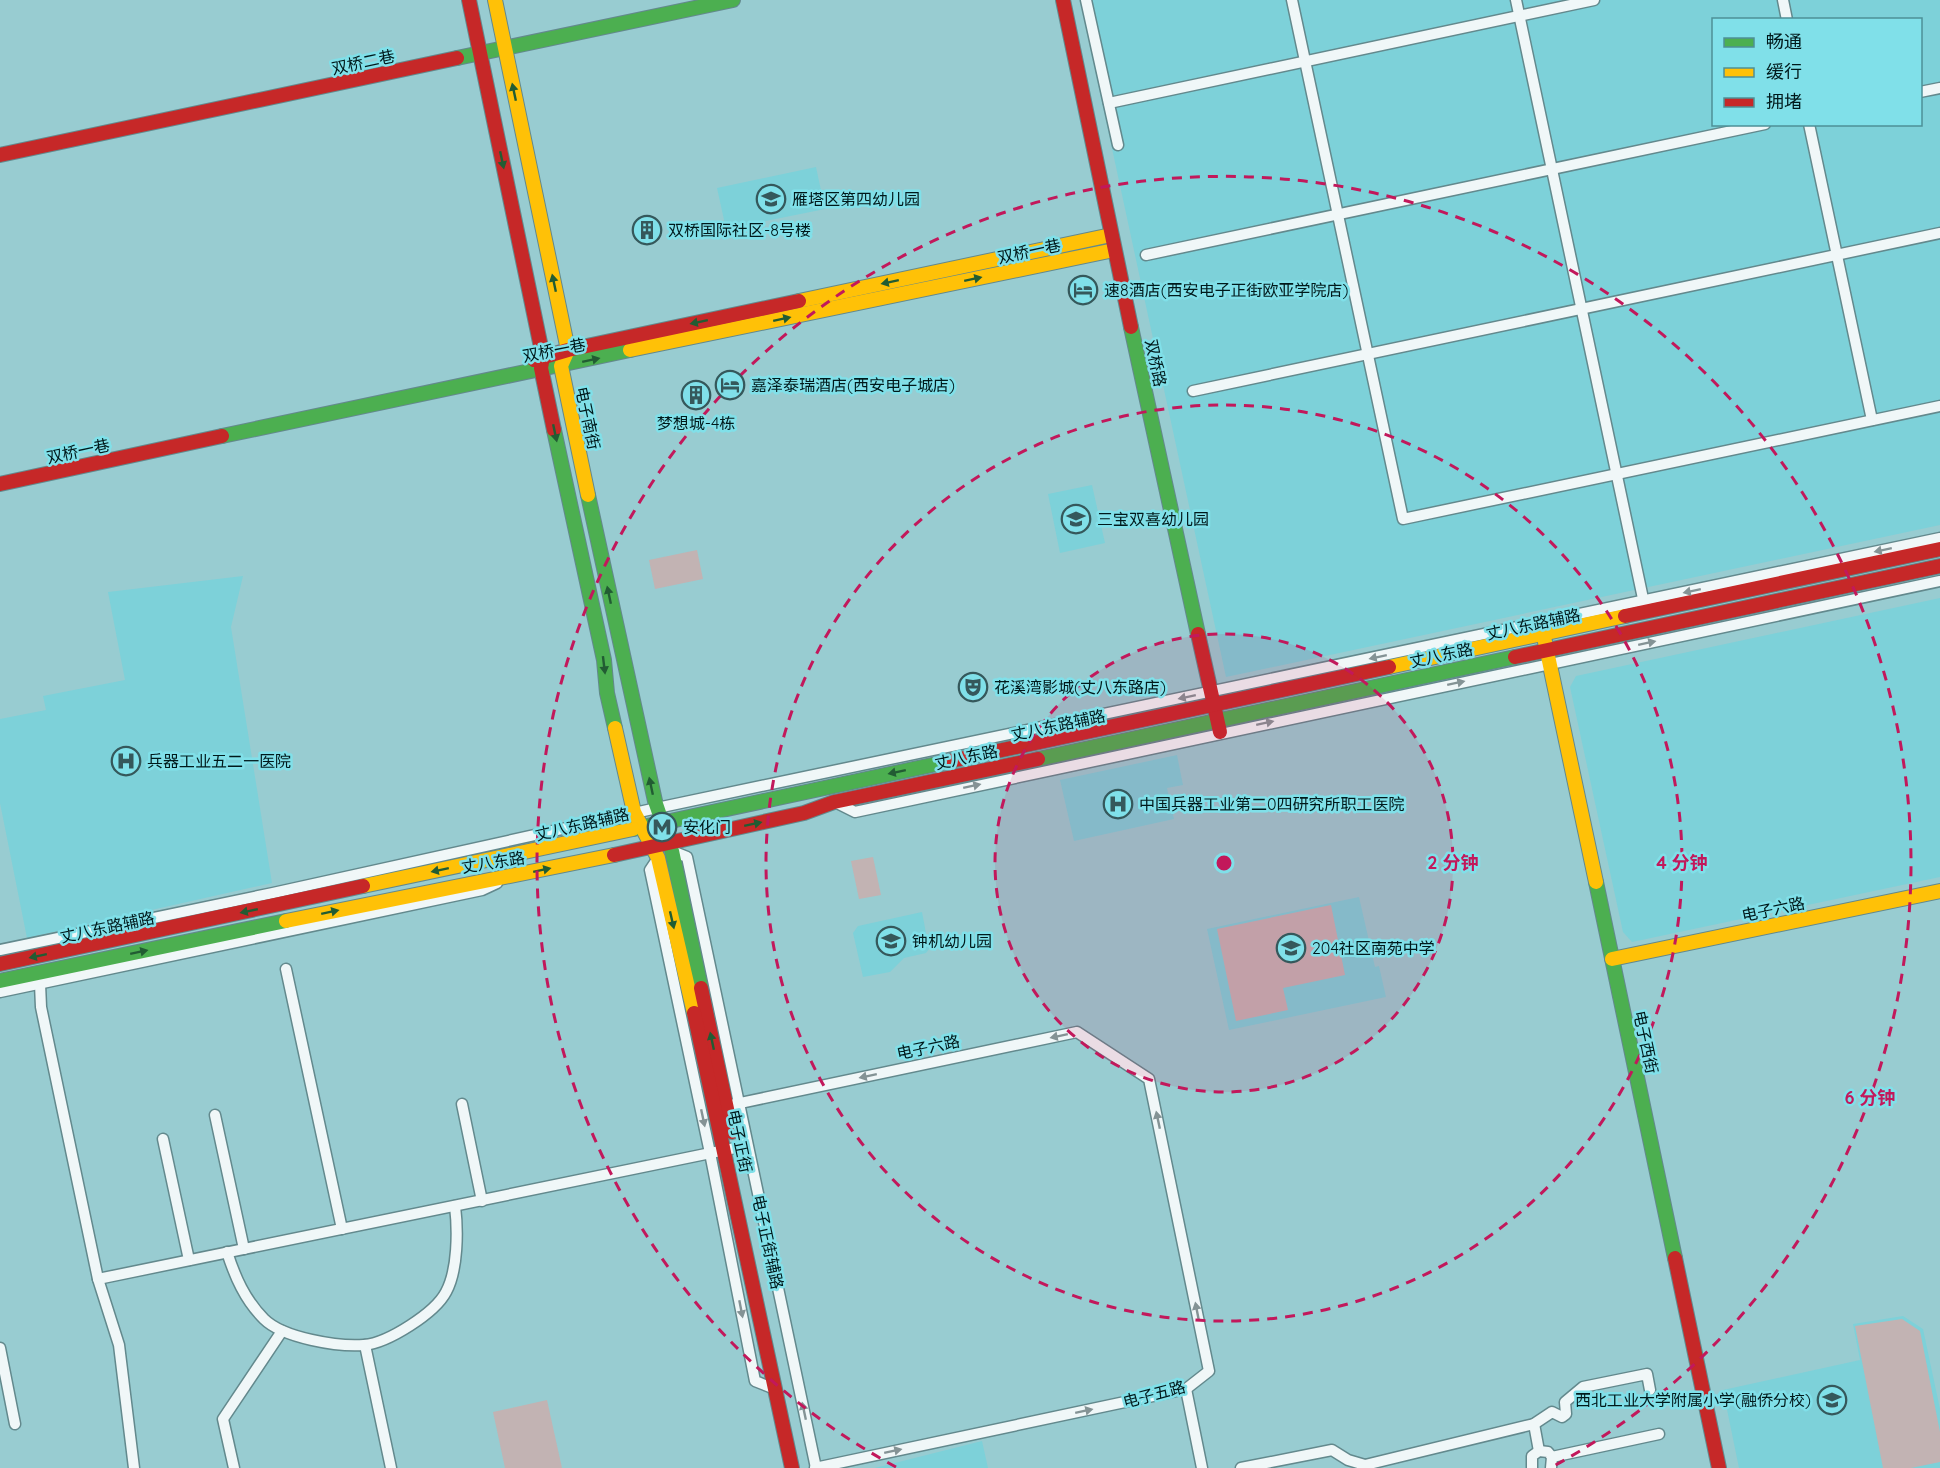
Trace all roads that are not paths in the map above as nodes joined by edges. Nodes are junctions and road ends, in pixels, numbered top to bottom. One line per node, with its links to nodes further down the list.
1 (469, 0): 13 (main road)
2 (495, 0): 12 (main road)
3 (733, 0): 12 (main road, 双桥二巷)
4 (1063, 0): 25 (main road, 双桥路)
5 (1086, 0): 17 (street)
6 (1292, 0): 14 (street)
7 (1516, 0): 10 (street)
8 (1594, 0): 10 (street)
9 (1783, 0): 11 (street)
10 (1519, 16): 14 (street); 22 (street)
11 (1787, 18)
12 (505, 48): 13 (main road, 双桥二巷); 30 (main road, one-way to 12)
13 (480, 54): 21 (main road, 双桥二巷); 32 (main road, one-way to 32)
14 (1305, 62): 17 (street); 23 (street)
15 (1940, 88): 16 (street)
16 (1922, 92)
17 (1109, 104): 20 (street)
18 (1756, 126): 22 (street)
19 (1809, 126): 28 (street)
20 (1118, 145)
21 (0, 155)
22 (1552, 171): 23 (street); 29 (street)
23 (1340, 216): 27 (street); 31 (street)
24 (1940, 233): 28 (street)
25 (1111, 235): 26 (main road, 双桥路); 30 (main road, 双桥一巷, one-way to 30)
26 (1114, 250): 33 (main road, 双桥一巷, one-way to 26); 47 (main road, 双桥路)
27 (1146, 255)
28 (1837, 255): 29 (street); 36 (street)
29 (1582, 309): 31 (street); 38 (street)
30 (568, 350): 32 (main road, 双桥一巷); 33 (main road)
31 (1369, 355): 34 (street); 38 (street)
32 (542, 363): 33 (main road, 双桥一巷); 37 (main road, 双桥一巷); 39 (main road, 双桥一巷); 50 (main road, one-way to 50)
33 (561, 366): 49 (main road, 电子南街, one-way to 33)
34 (1193, 391)
35 (1940, 406): 36 (street)
36 (1872, 420): 38 (street)
37 (0, 474)
38 (1617, 474): 44 (street)
39 (0, 484)
40 (1940, 538): 44 (street, one-way to 44)
41 (1940, 549): 44 (main road, 丈八东路)
42 (1940, 566): 46 (main road, 丈八东路)
43 (1940, 581): 46 (street, one-way to 43)
44 (1644, 606): 45 (main road, 丈八东路)
45 (1542, 628): 46 (main road, 电子西街); 47 (main road, 丈八东路, one-way to 47)
46 (1548, 657): 48 (main road, 丈八东路, one-way to 46); 59 (main road, 电子西街)
47 (1212, 698): 48 (main road, 双桥路); 49 (street, 丈八东路辅路, one-way to 49); 51 (main road, 丈八东路, one-way to 51)
48 (1219, 726): 53 (main road, 丈八东路, one-way to 48)
49 (657, 808): 50 (street, 丈八东路辅路); 51 (main road, 电子南街)
50 (634, 812): 52 (main road); 57 (street, 丈八东路辅路)
51 (660, 822): 52 (main road, 丈八东路); 53 (main road, 电子南街)
52 (640, 827): 54 (main road, 电子正街); 57 (main road, 丈八东路, one-way to 57)
53 (670, 846): 54 (main road, 丈八东路); 67 (main road, 电子正街, one-way to 53)
54 (656, 852): 55 (main road, 丈八东路, one-way to 54); 70 (main road, 电子正街, one-way to 70); 71 (street, one-way to 71)
55 (506, 878): 62 (main road, 丈八东路, one-way to 55); 63 (street)
56 (1940, 891): 59 (main road, 电子六路)
57 (163, 923): 58 (street, 丈八东路辅路); 60 (main road, 丈八东路, one-way to 60)
58 (0, 950)
59 (1612, 960): 100 (main road, 电子西街)
60 (0, 964)
61 (285, 969): 74 (street)
62 (0, 981)
63 (40, 984): 64 (street); 78 (street)
64 (0, 992)
65 (1128, 1065): 67 (street, 电子六路, one-way to 67); 83 (street, 电子五路, one-way to 65)
66 (462, 1104): 72 (street)
67 (732, 1104): 70 (main road, 电子正街); 96 (street, 电子正街辅路, one-way to 67)
68 (215, 1115): 75 (street)
69 (163, 1139): 77 (street)
70 (730, 1149): 71 (street); 82 (main road, 电子正街); 95 (main road, 电子正街)
71 (710, 1153): 72 (street); 82 (street, one-way to 82)
72 (482, 1201): 73 (street)
73 (455, 1206): 74 (street); 80 (street)
74 (342, 1229): 75 (street)
75 (244, 1249): 76 (street)
76 (227, 1252): 77 (street); 79 (street)
77 (189, 1260): 78 (street)
78 (98, 1279): 91 (street)
79 (282, 1331): 80 (street); 92 (street)
80 (365, 1345): 93 (street)
81 (0, 1348): 85 (street)
82 (775, 1389): 94 (main road, 电子正街)
83 (1186, 1389): 96 (street, 电子五路, one-way to 83); 97 (street)
84 (1650, 1390): 86 (street)
85 (15, 1424)
86 (1534, 1424): 88 (street); 90 (street)
87 (1659, 1434): 89 (street)
88 (1539, 1451): 89 (street); 99 (street)
89 (1552, 1463)
90 (1365, 1466): 98 (street)
91 (134, 1468)
92 (234, 1468)
93 (391, 1468)
94 (792, 1468)
95 (802, 1468)
96 (816, 1468)
97 (1202, 1468)
98 (1241, 1468)
99 (1532, 1468)
100 (1719, 1468)

